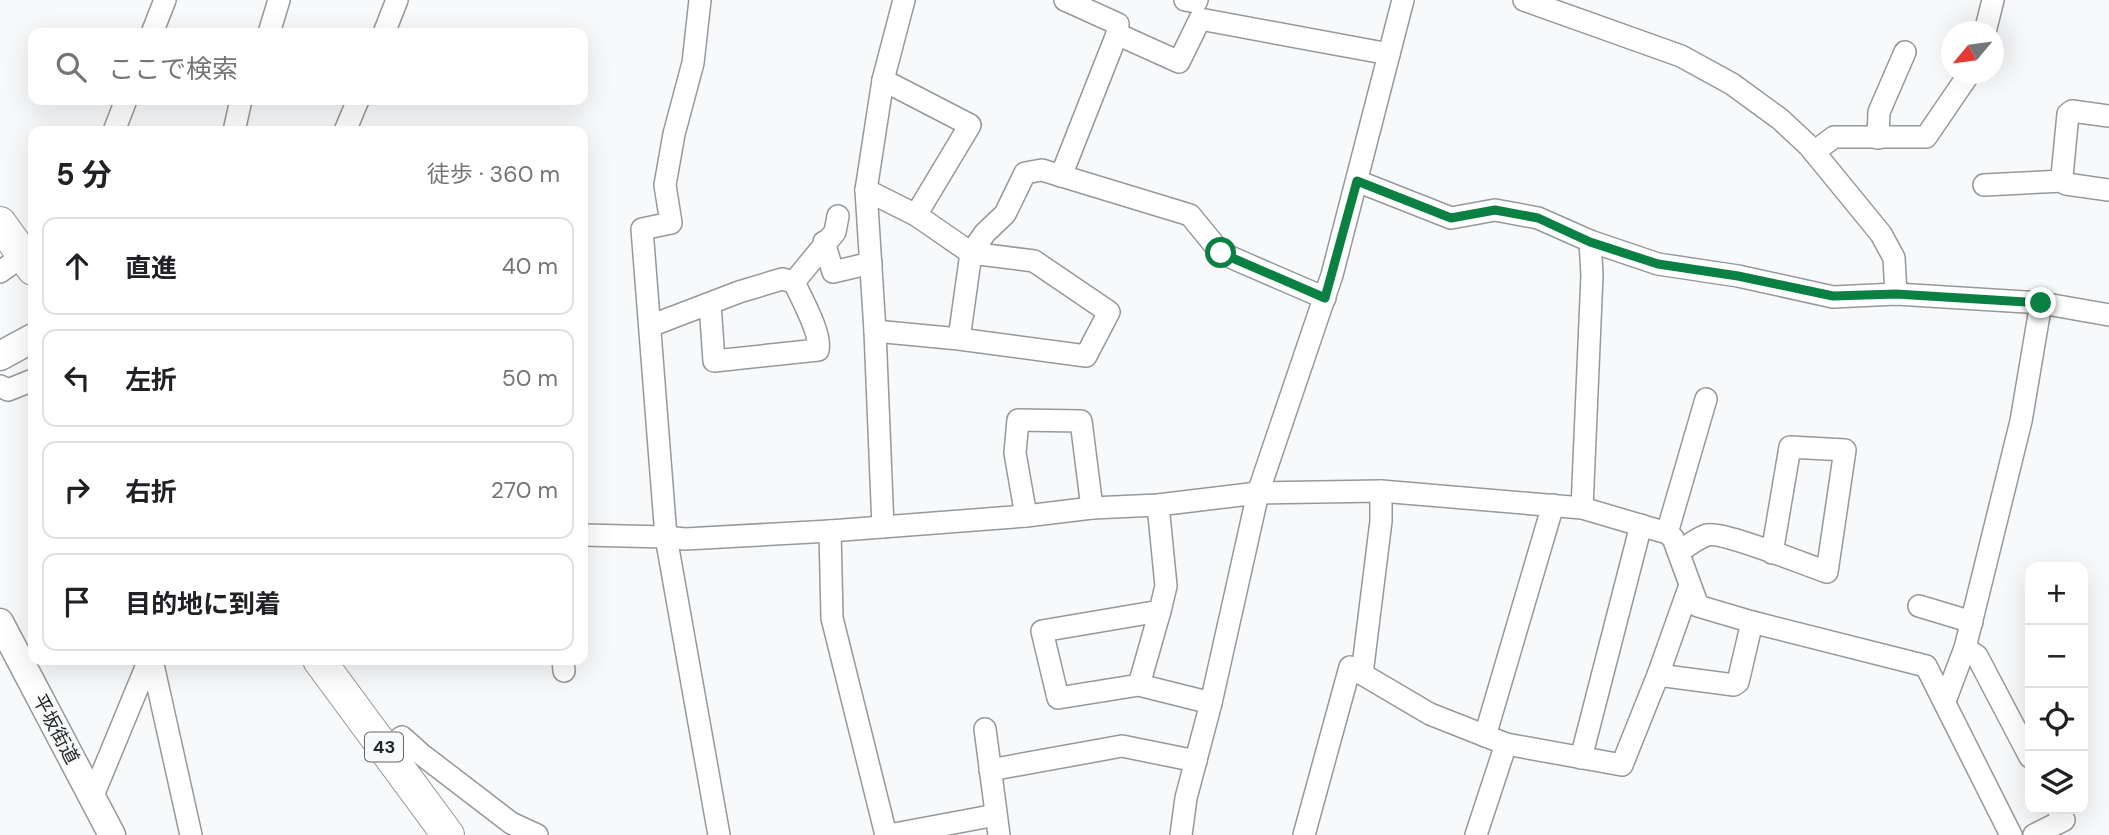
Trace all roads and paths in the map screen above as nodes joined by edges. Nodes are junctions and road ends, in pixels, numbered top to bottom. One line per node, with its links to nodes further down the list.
1 (164, 0): 13 (street)
2 (279, 0): 14 (street)
3 (397, 0): 15 (street)
4 (700, 0): 50 (street)
5 (904, 0): 19 (street)
6 (1066, 0): 16 (street)
7 (1185, 0): 8 (street)
8 (1196, 0)
9 (1403, 0): 18 (street)
10 (1524, 0): 29 (street)
11 (1993, 0): 12 (street)
12 (1988, 21)
13 (154, 28)
14 (271, 28)
15 (386, 28)
16 (1117, 34): 18 (street); 30 (street)
17 (1905, 52): 28 (street)
18 (1390, 54): 31 (street)
19 (883, 80): 34 (street); 36 (street)
20 (1962, 84): 28 (street)
21 (124, 105): 25 (street)
22 (240, 105): 26 (street)
23 (356, 105): 27 (street)
24 (2109, 117): 32 (street)
25 (116, 126)
26 (235, 126)
27 (347, 126)
28 (1878, 138): 29 (street)
29 (1814, 152): 45 (street)
30 (1061, 176): 41 (street); 46 (street)
31 (1357, 181): 40 (street); 46 (street)
32 (2064, 181): 33 (street); 35 (street)
33 (1984, 185)
34 (866, 190): 36 (street); 42 (street)
35 (2109, 190)
36 (916, 215): 41 (street)
37 (838, 216): 39 (street)
38 (0, 223): 43 (main road)
39 (824, 242): 42 (street); 44 (street)
40 (1590, 242): 45 (street); 63 (street)
41 (971, 253): 52 (street); 52 (street)
42 (871, 263): 51 (street)
43 (19, 265)
44 (794, 282): 48 (street); 48 (street)
45 (1896, 294): 47 (street)
46 (1325, 298): 59 (street)
47 (2041, 303): 49 (street); 78 (street)
48 (710, 304): 50 (street)
49 (2109, 315)
50 (650, 326): 70 (street)
51 (875, 331): 52 (street); 66 (street)
52 (959, 339)
53 (28, 341): 54 (main road)
54 (0, 356)
55 (28, 382): 56 (street)
56 (0, 386)
57 (1706, 399): 68 (street)
58 (1381, 491): 59 (street); 61 (street); 83 (street)
59 (1258, 493): 60 (street); 87 (street)
60 (1158, 505): 62 (street); 75 (street)
61 (1553, 505): 63 (street); 89 (street)
62 (1092, 508): 64 (street); 64 (street)
63 (1582, 508): 65 (street)
64 (1026, 516): 66 (street)
65 (1641, 525): 68 (street); 93 (street)
66 (883, 527): 67 (street)
67 (830, 531): 70 (street); 104 (street)
68 (1667, 533): 71 (street)
69 (588, 535): 70 (street)
70 (666, 537): 103 (street)
71 (1679, 552): 72 (street); 73 (street)
72 (1772, 553): 72 (street)
73 (1690, 585): 77 (street); 84 (street)
74 (1919, 606): 78 (street)
75 (1160, 611): 85 (street); 85 (street)
76 (0, 622): 96 (street, 平坂街道)
77 (1752, 622): 84 (street); 86 (street)
78 (1972, 622): 79 (street)
79 (1965, 648): 86 (street); 92 (street)
80 (148, 665): 96 (street)
81 (151, 665): 100 (street)
82 (323, 665): 91 (main road, 43)
83 (1349, 667): 89 (street); 106 (street)
84 (1658, 676): 93 (street)
85 (1139, 685): 87 (street)
86 (1945, 701): 108 (street)
87 (1210, 703): 94 (street)
88 (985, 729): 95 (street)
89 (1485, 736): 90 (street)
90 (1506, 744): 93 (street); 107 (street)
91 (385, 749): 101 (main road, 43); 102 (street)
92 (2027, 751)
93 (1581, 758)
94 (1196, 761): 95 (street); 105 (street)
95 (990, 770): 98 (street)
96 (92, 798): 99 (street, 平坂街道)
97 (2060, 814): 109 (street)
98 (997, 825): 104 (street)
99 (112, 835)
100 (191, 835)
101 (448, 835)
102 (537, 835)
103 (719, 835)
104 (888, 835)
105 (1181, 835)
106 (1304, 835)
107 (1476, 835)
108 (2011, 835)
109 (2034, 835)

